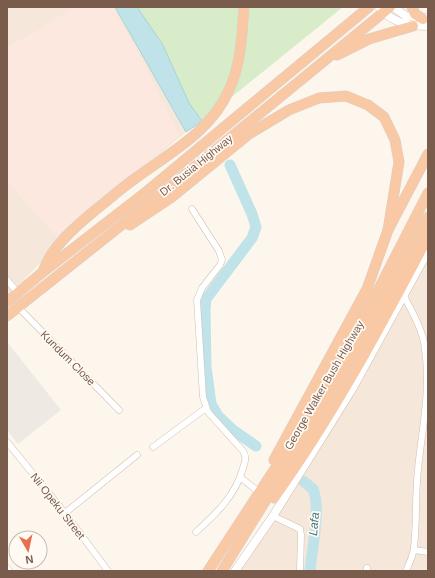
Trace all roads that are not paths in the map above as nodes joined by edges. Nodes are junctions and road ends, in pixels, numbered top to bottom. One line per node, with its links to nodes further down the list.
1 (244, 7): 17 (highway)
2 (370, 7): 17 (highway, Dr. Busia Highway)
3 (393, 7): 6 (street)
4 (412, 7): 6 (highway)
5 (384, 9): 7 (street); 8 (highway, Dr. Busia Highway)
6 (426, 21): 7 (street)
7 (413, 26): 8 (highway)
8 (318, 66): 14 (highway, Dr. Busia Highway)
9 (428, 154): 13 (highway)
10 (428, 193): 21 (highway, George Walker Bush Highway)
11 (192, 209): 26 (street)
12 (428, 217): 21 (highway, George Walker Bush Highway)
13 (388, 230): 14 (highway); 32 (highway)
14 (107, 236): 23 (highway, Dr. Busia Highway)
15 (428, 237): 21 (highway)
16 (428, 251): 20 (street)
17 (43, 272): 19 (highway, Dr. Busia Highway)
18 (7, 280): 19 (street)
19 (18, 293): 22 (highway, Dr. Busia Highway)
20 (404, 296): 25 (street); 35 (street)
21 (384, 299): 32 (highway, George Walker Bush Highway); 43 (highway, George Walker Bush Highway)
22 (7, 302)
23 (18, 307): 24 (highway, Dr. Busia Highway); 27 (street, Kundum Close)
24 (7, 316)
25 (427, 361): 37 (street)
26 (206, 408): 29 (street); 31 (street)
27 (119, 410)
28 (7, 442): 34 (street, Nii Opeku Street)
29 (153, 447)
30 (137, 455): 34 (street)
31 (241, 478): 33 (street); 36 (street)
32 (266, 483): 33 (highway, George Walker Bush Highway)
33 (259, 492): 42 (highway, George Walker Bush Highway)
34 (65, 513): 41 (street, Nii Opeku Street)
35 (273, 516): 44 (street); 45 (street)
36 (196, 532)
37 (414, 550): 38 (street); 46 (street)
38 (428, 552)
39 (7, 568): 40 (street)
40 (9, 571)
41 (108, 571)
42 (208, 571)
43 (222, 571)
44 (235, 571)
45 (300, 571)
46 (406, 571)

